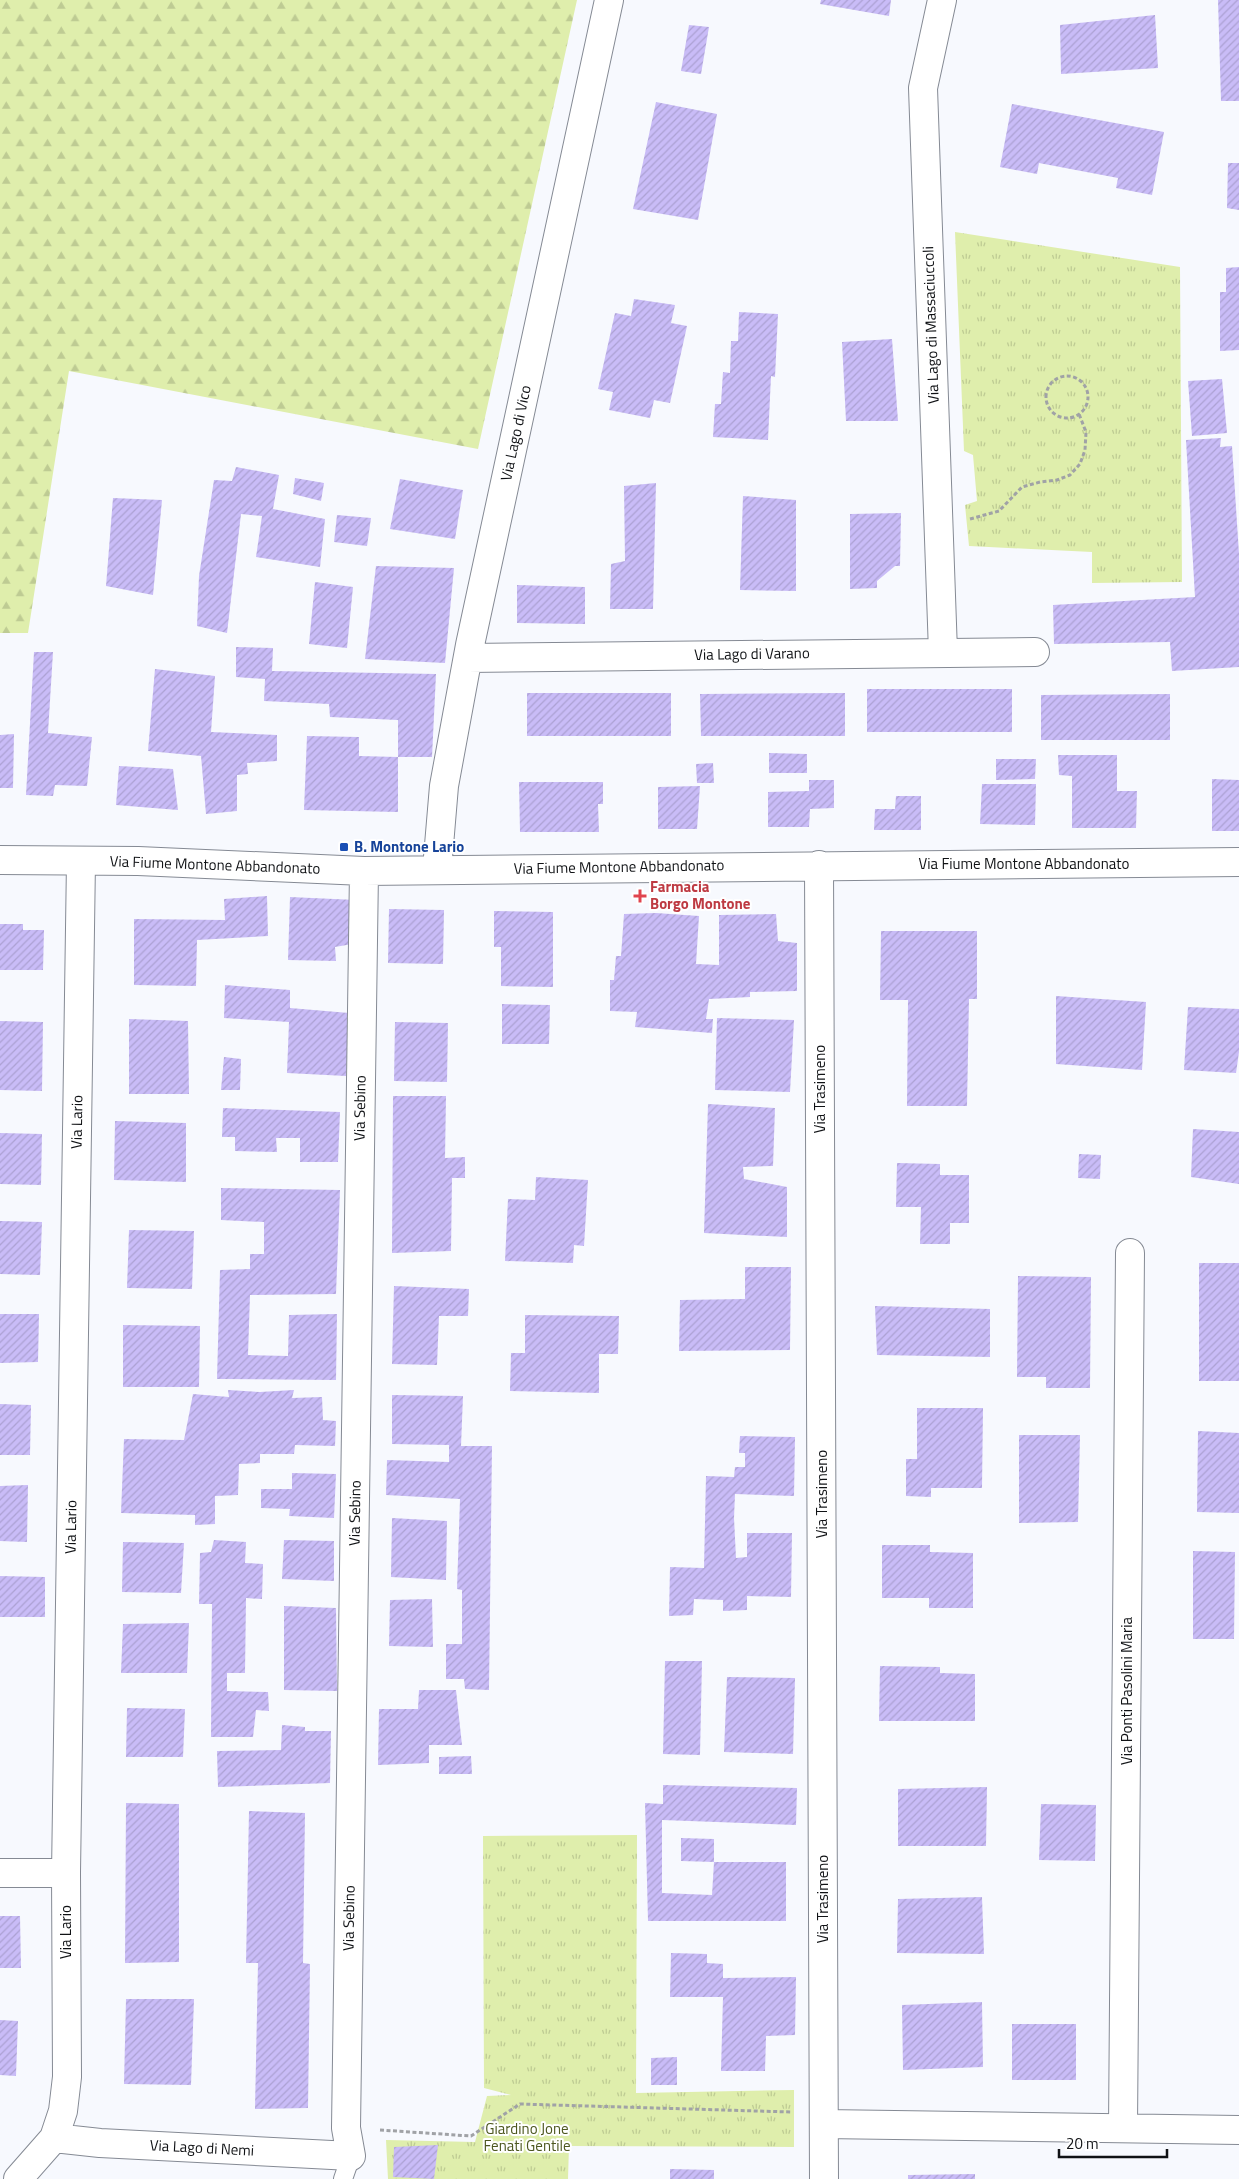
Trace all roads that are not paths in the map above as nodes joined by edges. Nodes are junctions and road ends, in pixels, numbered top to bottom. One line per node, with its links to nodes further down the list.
1 (609, 0): 5 (street, Via Lago di Vico)
2 (942, 0): 3 (street, Via Lago di Massaciuccoli)
3 (943, 652): 4 (street, Via Lago di Varano); 5 (street, Via Lago di Varano)
4 (1035, 652)
5 (468, 658): 10 (street, Via Lago di Vico)
6 (0, 860): 7 (street, Via Fiume Montone Abbandonato)
7 (81, 861): 11 (street, Via Fiume Montone Abbandonato); 14 (street, Via Lario)
8 (1239, 862): 9 (street, Via Fiume Montone Abbandonato)
9 (819, 865): 10 (street, Via Fiume Montone Abbandonato); 15 (street, Via Trasimeno)
10 (437, 869): 11 (street, Via Fiume Montone Abbandonato)
11 (364, 870): 19 (street, Via Sebino)
12 (1130, 1253): 16 (street, Via Ponti Pasolini Maria)
13 (0, 1873): 14 (street)
14 (66, 1873): 18 (street, Via Lario)
15 (824, 2124): 16 (street); 21 (street, Via Trasimeno)
16 (1123, 2128): 17 (street)
17 (1239, 2130)
18 (54, 2138): 19 (street, Via Lago di Nemi); 20 (street, Via Lario)
19 (350, 2171)
20 (18, 2179)
21 (824, 2179)

